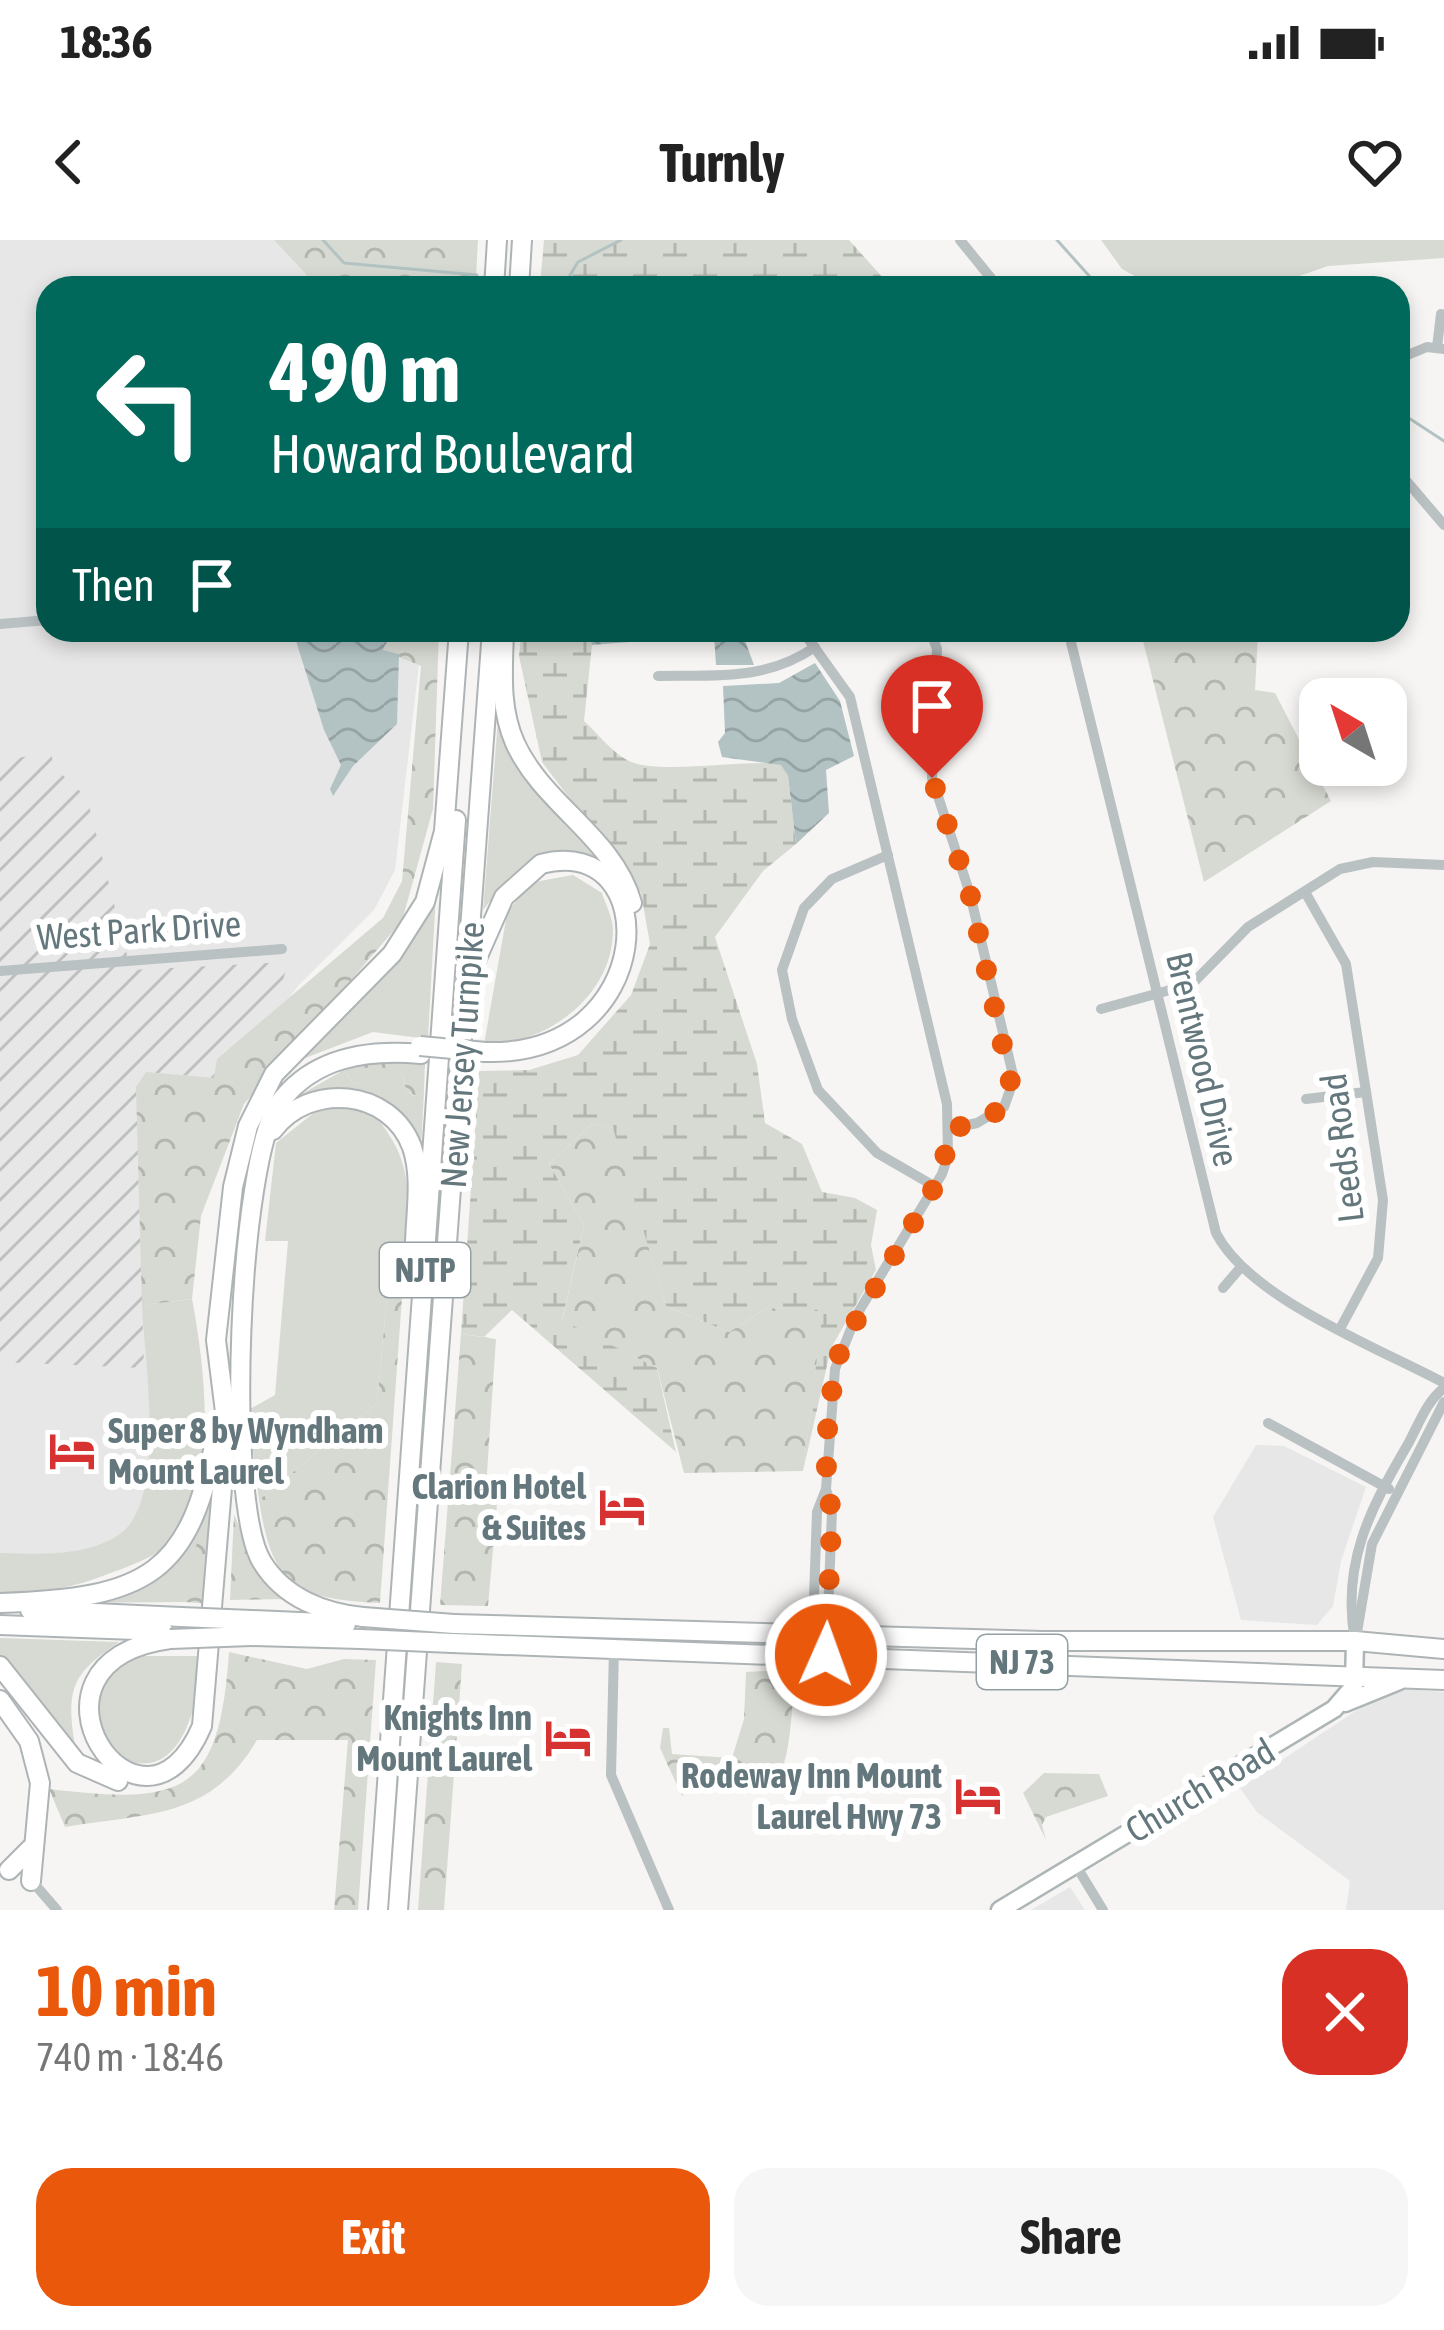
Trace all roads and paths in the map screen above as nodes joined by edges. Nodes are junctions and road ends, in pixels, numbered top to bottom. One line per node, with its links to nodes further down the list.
1 (497, 240): 4 (highway)
2 (522, 240): 5 (highway)
3 (960, 240): 6 (street)
4 (495, 276)
5 (519, 276)
6 (989, 276)
7 (1442, 314): 8 (street)
8 (1440, 348): 9 (street)
9 (1410, 356)
10 (1410, 485): 11 (street)
11 (1444, 525)
12 (36, 621): 13 (street)
13 (0, 624)
14 (458, 642): 35 (highway)
15 (468, 642): 42 (highway, New Jersey Turnpike / NJTP)
16 (491, 642): 33 (highway, New Jersey Turnpike / NJTP)
17 (504, 642): 30 (highway)
18 (811, 642): 21 (street)
19 (934, 642): 34 (street)
20 (1071, 642): 28 (street, Brentwood Drive)
21 (815, 647): 22 (street); 23 (street)
22 (658, 676)
23 (888, 855): 34 (street); 36 (street)
24 (1444, 865): 25 (street)
25 (1305, 892): 28 (street); 31 (street, Leeds Road)
26 (282, 950): 27 (street, West Park Drive)
27 (0, 971)
28 (1156, 995): 29 (street); 37 (street, Brentwood Drive)
29 (1101, 1009)
30 (486, 1055): 33 (highway); 35 (highway, bridge)
31 (1366, 1092): 32 (street); 39 (street, Leeds Road)
32 (1306, 1099)
33 (457, 1123): 68 (highway, New Jersey Turnpike / NJTP)
34 (949, 1129): 36 (street)
35 (248, 1168): 40 (highway); 40 (highway); 42 (highway)
36 (934, 1186): 53 (street)
37 (1241, 1267): 38 (street); 39 (street, Brentwood Drive)
38 (1223, 1288)
39 (1341, 1327): 41 (street, Brentwood Drive)
40 (231, 1384): 47 (highway); 49 (highway); 50 (highway); 56 (highway)
41 (1444, 1386): 45 (street)
42 (415, 1400): 67 (highway, New Jersey Turnpike / NJTP)
43 (1444, 1402): 46 (street)
44 (1268, 1423): 45 (street)
45 (1383, 1486): 46 (street); 52 (street)
46 (1397, 1493): 52 (street)
47 (0, 1605): 50 (highway)
48 (0, 1625): 50 (highway)
49 (363, 1627): 50 (highway, NJ 73, bridge); 51 (highway, NJ 73, bridge); 51 (highway, NJ 73, bridge)
50 (177, 1629)
51 (453, 1633): 53 (highway, NJ 73); 54 (highway, NJ 73)
52 (1355, 1641): 53 (highway, NJ 73); 55 (highway, NJ 73); 57 (main road)
53 (819, 1646): 54 (highway, NJ 73); 57 (highway, NJ 73)
54 (614, 1647): 69 (street)
55 (1444, 1649)
56 (0, 1666)
57 (1355, 1675): 58 (highway, NJ 73); 61 (main road, Church Road)
58 (1423, 1677): 59 (highway, NJ 73); 61 (main road)
59 (1444, 1680)
60 (0, 1700): 62 (highway)
61 (1334, 1709): 63 (main road, Church Road)
62 (31, 1849): 64 (highway); 65 (highway)
63 (1076, 1864): 70 (main road, Church Road); 71 (street)
64 (4, 1869): 65 (street)
65 (31, 1881): 66 (street)
66 (57, 1910)
67 (378, 1910)
68 (398, 1910)
69 (669, 1910)
70 (1000, 1910)
71 (1103, 1910)

